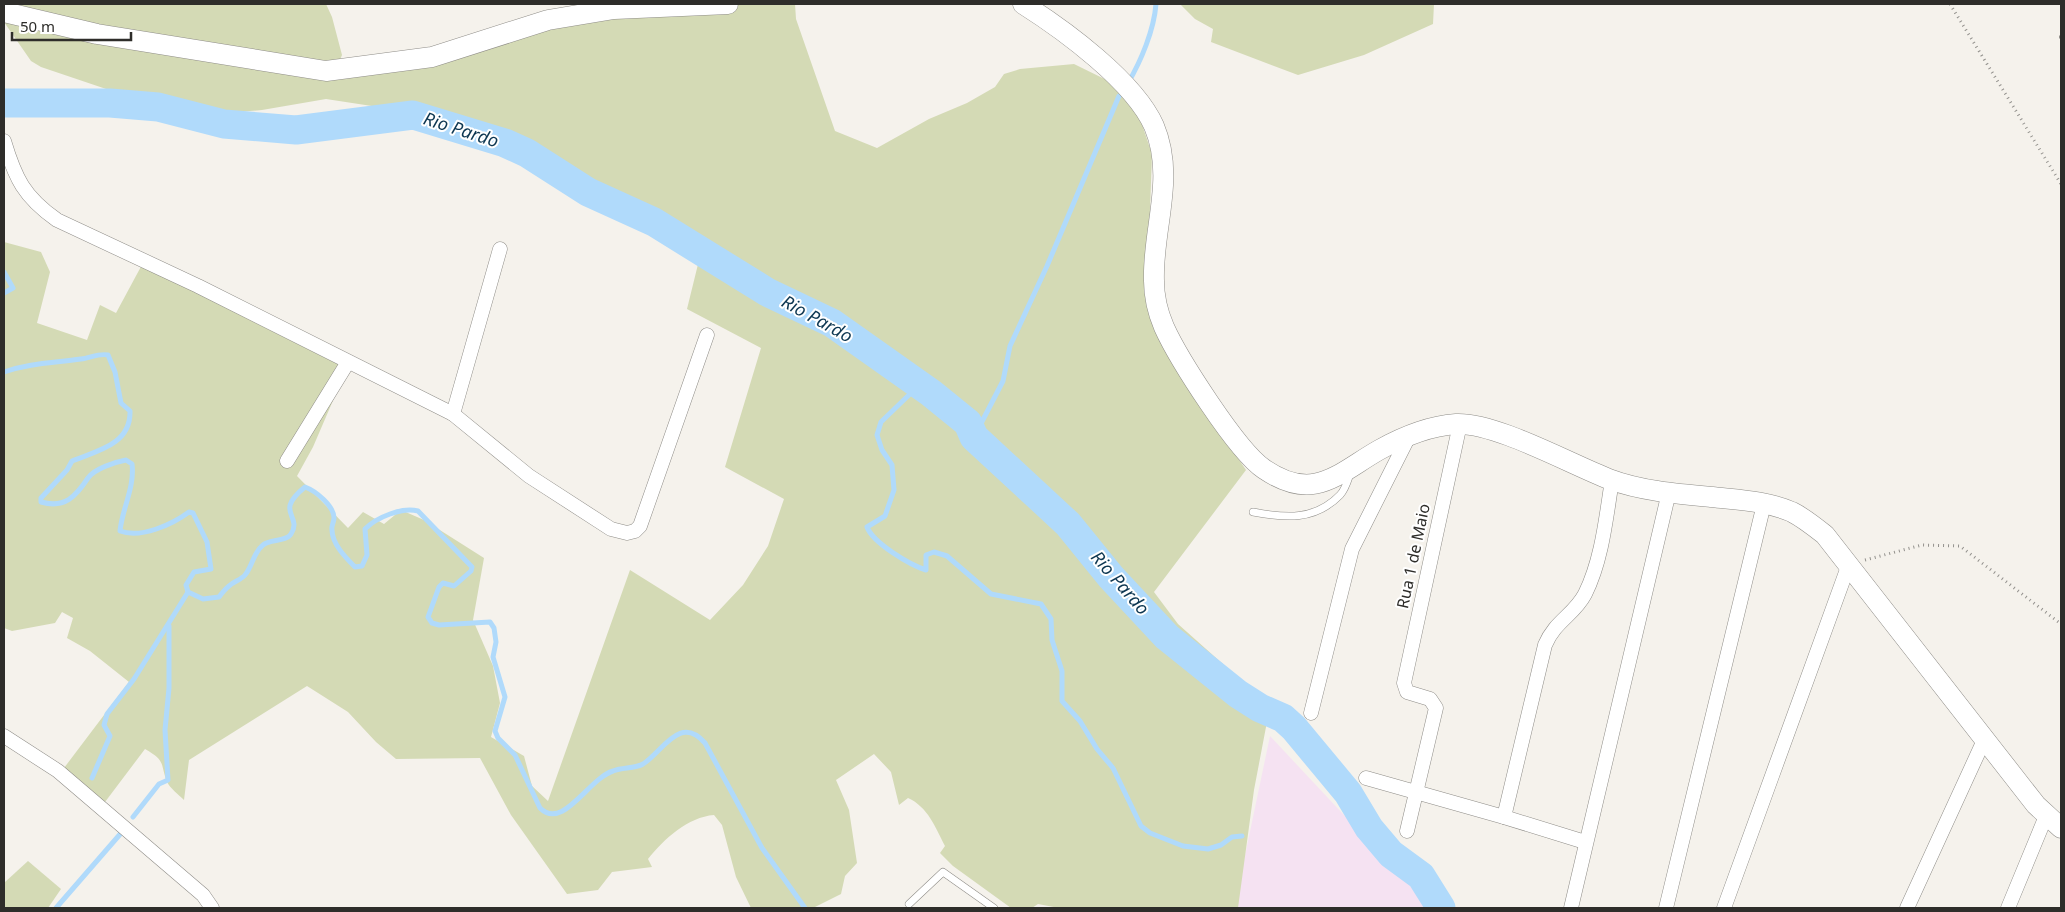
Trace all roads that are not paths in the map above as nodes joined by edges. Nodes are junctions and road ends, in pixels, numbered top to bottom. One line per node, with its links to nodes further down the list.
1 (728, 4): 3 (street)
2 (1023, 4): 12 (street)
3 (4, 12)
4 (4, 141): 7 (street)
5 (500, 249): 8 (street)
6 (707, 335): 8 (street)
7 (348, 362): 8 (street); 11 (street)
8 (453, 414)
9 (1460, 424): 10 (street); 13 (street); 22 (street, Rua 1 de Maio)
10 (1410, 434): 12 (street); 18 (street)
11 (287, 462)
12 (1354, 466): 16 (lane)
13 (1612, 480): 14 (street); 23 (street)
14 (1668, 492): 15 (street); 26 (street)
15 (1764, 504): 17 (street); 31 (street)
16 (1253, 512)
17 (1849, 564): 20 (street); 32 (street)
18 (1311, 713)
19 (4, 736): 28 (street)
20 (1985, 738): 24 (street); 33 (street)
21 (1366, 778): 22 (street)
22 (1416, 792): 23 (street); 25 (street)
23 (1504, 817): 26 (street)
24 (2053, 822): 34 (street)
25 (1407, 831)
26 (1585, 842): 30 (street)
27 (909, 904): 29 (lane)
28 (212, 908)
29 (994, 908)
30 (1571, 908)
31 (1666, 908)
32 (1724, 908)
33 (1907, 908)
34 (2008, 908)

